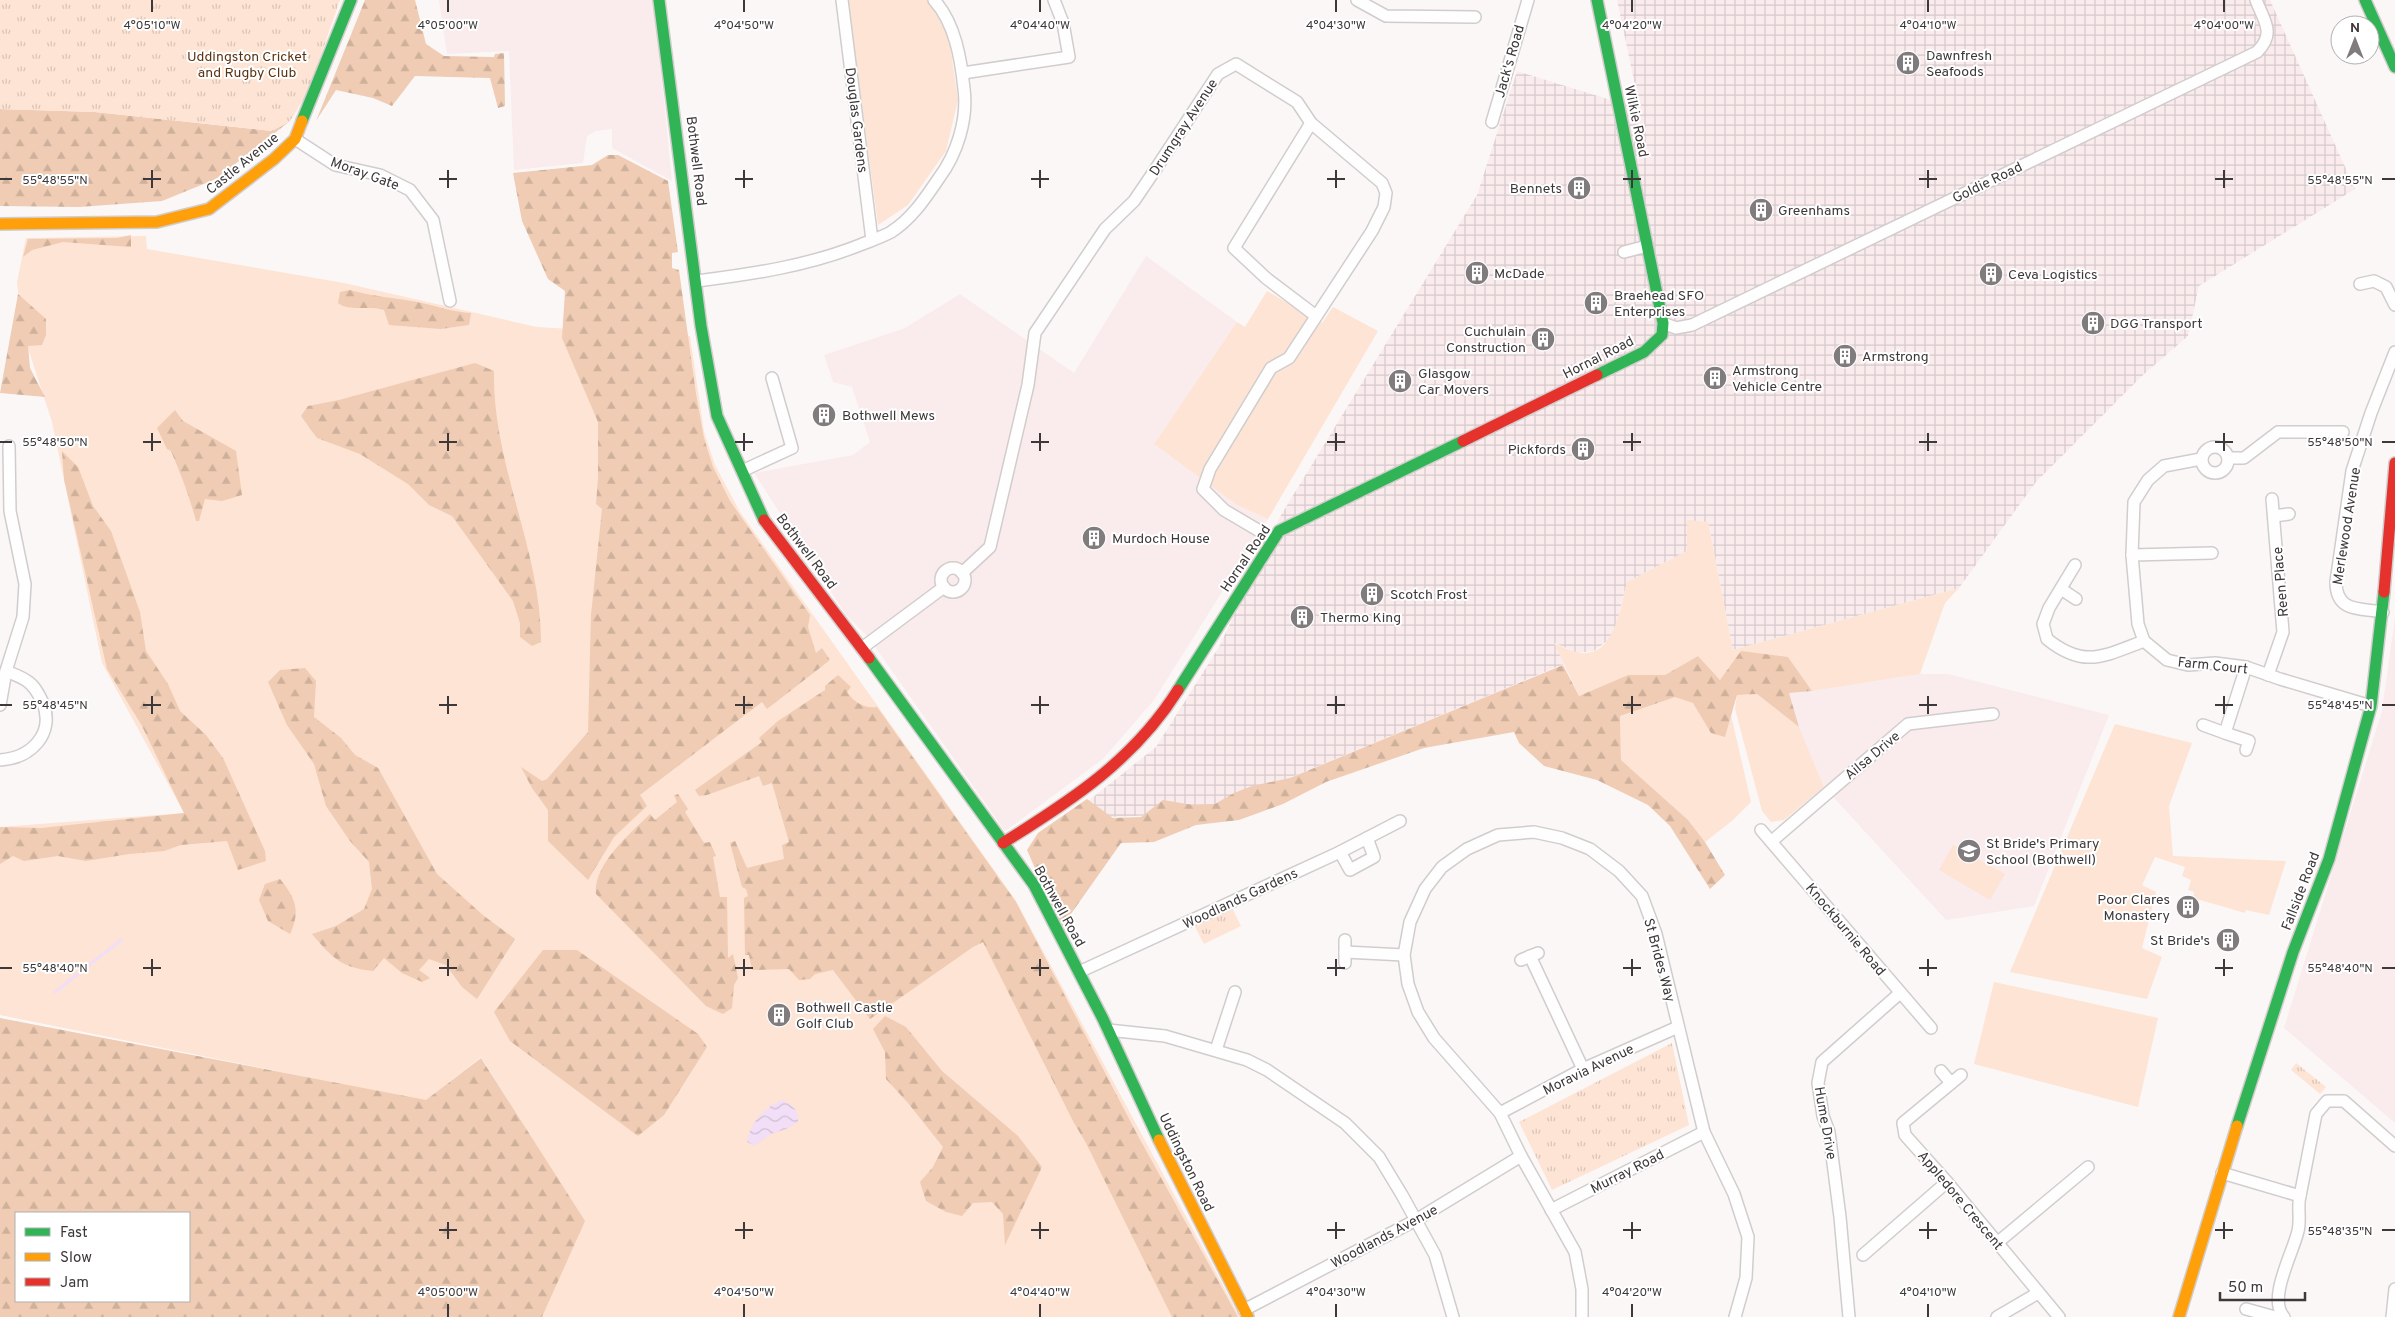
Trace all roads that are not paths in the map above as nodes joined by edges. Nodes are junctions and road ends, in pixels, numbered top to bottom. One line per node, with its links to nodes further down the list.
1 (351, 0): 16 (main road, Castle Avenue)
2 (659, 0): 21 (main road, Bothwell Road)
3 (842, 0): 18 (street, Douglas Gardens)
4 (934, 0): 13 (street)
5 (1054, 0): 13 (street)
6 (1356, 0): 11 (street)
7 (1528, 0): 14 (street, Jack's Road)
8 (1597, 0): 19 (main road, Wilkie Road)
9 (2256, 0): 26 (street, Goldie Road)
10 (2366, 0): 12 (main road)
11 (1475, 17)
12 (2395, 66)
13 (963, 73): 18 (street)
14 (1492, 122)
15 (1311, 123): 25 (street, Drumgray Avenue); 25 (street); 44 (street, Drumgray Avenue)
16 (295, 139): 17 (main road, Castle Avenue); 23 (street, Moray Gate)
17 (0, 224)
18 (872, 240): 21 (street)
19 (1648, 246): 20 (street); 26 (main road, Wilkie Road)
20 (1624, 252)
21 (697, 281): 35 (main road, Bothwell Road)
22 (2360, 284): 24 (street)
23 (450, 301)
24 (2395, 305)
25 (1316, 316): 39 (street, Drumgray Avenue)
26 (1663, 323): 27 (main road, Wilkie Road)
27 (1662, 335): 39 (main road, Hornal Road)
28 (2395, 352): 48 (street, Merlewood Avenue)
29 (772, 378): 35 (street)
30 (2343, 432): 32 (street)
31 (9, 446): 52 (street)
32 (2228, 458): 33 (street); 33 (street)
33 (2201, 459): 41 (street)
34 (2395, 464): 42 (main road, Fallside Road)
35 (742, 470): 50 (main road, Bothwell Road)
36 (2272, 498): 38 (street, Reen Place)
37 (2288, 514): 38 (street)
38 (2274, 516): 53 (street, Reen Place)
39 (1273, 539): 65 (main road, Hornal Road)
40 (2212, 553): 41 (street)
41 (2132, 555): 49 (street)
42 (2390, 560): 48 (main road, Fallside Road)
43 (2075, 565): 46 (street)
44 (962, 573): 45 (street); 45 (street)
45 (944, 588): 50 (street)
46 (2061, 589): 47 (street); 49 (street)
47 (2076, 599)
48 (2382, 612): 55 (main road, Fallside Road)
49 (2144, 641): 51 (street, Farm Court)
50 (862, 648): 65 (main road, Bothwell Road)
51 (2246, 667): 53 (street, Farm Court); 58 (street)
52 (6, 671): 54 (street); 60 (street)
53 (2268, 675): 55 (street, Farm Court)
54 (0, 705)
55 (2371, 706): 86 (main road, Fallside Road)
56 (1993, 714): 64 (street, Ailsa Drive)
57 (2203, 725): 58 (street)
58 (2225, 733): 59 (street)
59 (2246, 750)
60 (0, 760)
61 (1400, 821): 63 (street, Woodlands Gardens)
62 (1761, 830): 64 (street, Knockburnie Road)
63 (1367, 838): 66 (street, Woodlands Gardens); 66 (street)
64 (1772, 841): 72 (street, Knockburnie Road)
65 (1003, 843): 70 (main road, Bothwell Road)
66 (1340, 852): 70 (street, Woodlands Gardens)
67 (1345, 951): 68 (street)
68 (1404, 955): 74 (street, St Brides Way); 81 (street, St Brides Way)
69 (1530, 956): 77 (street)
70 (1079, 972): 73 (main road, Bothwell Road)
71 (1235, 992): 76 (street)
72 (1900, 993): 75 (street, Knockburnie Road); 100 (street, Hume Drive)
73 (1106, 1024): 76 (street); 96 (main road, Uddingston Road)
74 (1678, 1027): 77 (street, Moravia Avenue); 82 (street, St Brides Way)
75 (1931, 1028)
76 (1216, 1050): 90 (street)
77 (1583, 1069): 81 (street, Moravia Avenue)
78 (1941, 1071): 80 (street)
79 (1960, 1075): 80 (street)
80 (1948, 1086): 87 (street, Appledore Crescent)
81 (1500, 1113): 84 (street, St Brides Way)
82 (1704, 1132): 89 (street, Murray Road); 99 (street, St Brides Way)
83 (2395, 1146): 88 (street)
84 (1521, 1156): 89 (street); 90 (street, Woodlands Avenue)
85 (2088, 1167): 91 (street)
86 (2222, 1173): 88 (street); 103 (main road, Fallside Road)
87 (1947, 1182): 91 (street, Appledore Crescent); 92 (street)
88 (2300, 1196): 105 (street)
89 (1551, 1210): 98 (street)
90 (1416, 1220): 96 (street, Woodlands Avenue); 97 (street)
91 (1997, 1243): 94 (street, Appledore Crescent)
92 (1862, 1255)
93 (2395, 1289): 106 (street)
94 (2038, 1293): 101 (street); 102 (street, Appledore Crescent)
95 (2246, 1309): 104 (street)
96 (1246, 1313)
97 (1453, 1317)
98 (1582, 1317)
99 (1735, 1317)
100 (1849, 1317)
101 (1997, 1317)
102 (2059, 1317)
103 (2179, 1317)
104 (2275, 1317)
105 (2284, 1317)
106 (2392, 1317)

